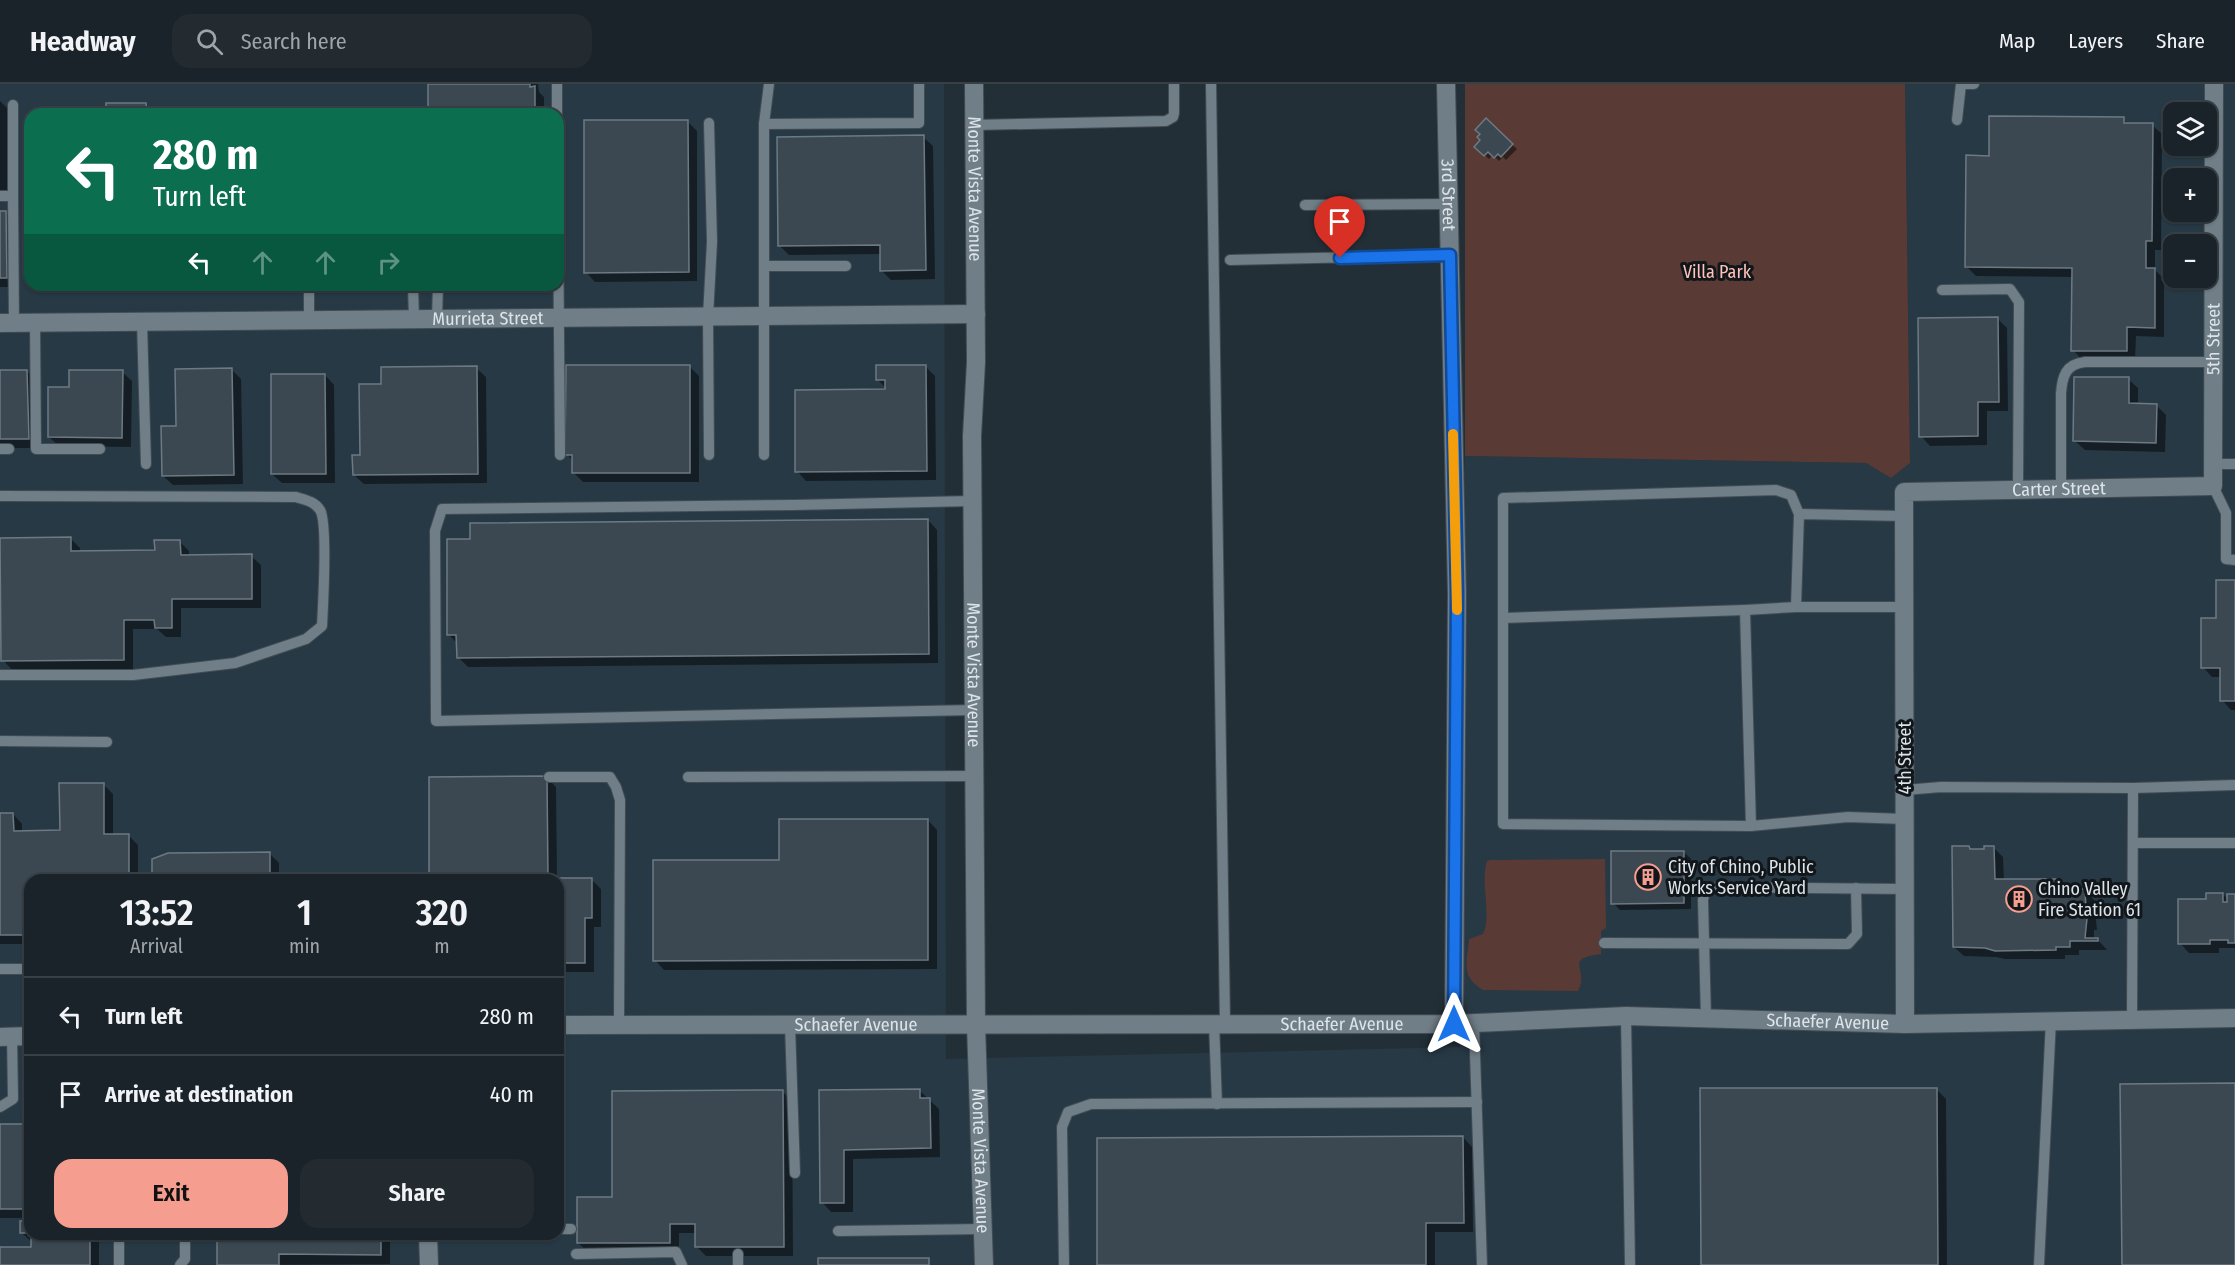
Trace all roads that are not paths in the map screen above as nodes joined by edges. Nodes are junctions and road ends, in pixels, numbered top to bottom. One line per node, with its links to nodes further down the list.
1 (557, 84): 11 (lane)
2 (769, 84): 14 (lane)
3 (919, 84): 14 (lane)
4 (974, 84): 15 (street, Monte Vista Avenue)
5 (1174, 84): 15 (lane)
6 (1211, 84): 85 (lane)
7 (1446, 84): 18 (street, 3rd Street)
8 (1974, 84): 12 (lane)
9 (2214, 84): 39 (street, 5th Street)
10 (13, 105): 17 (lane)
11 (557, 108)
12 (1957, 120)
13 (709, 123): 31 (lane)
14 (764, 124): 22 (lane)
15 (974, 125): 29 (street, Monte Vista Avenue)
16 (0, 196): 17 (lane)
17 (13, 196): 37 (lane)
18 (1449, 204): 19 (lane); 20 (street, 3rd Street)
19 (1305, 206)
20 (1450, 255): 21 (lane); 87 (street, 3rd Street)
21 (1230, 260)
22 (765, 266): 23 (lane); 30 (lane)
23 (846, 266)
24 (1942, 290): 49 (lane)
25 (309, 291): 34 (lane)
26 (413, 291): 35 (lane)
27 (438, 291): 33 (lane)
28 (559, 291): 32 (lane)
29 (976, 314): 30 (street, Murrieta Street); 52 (street, Monte Vista Avenue)
30 (765, 316): 31 (street, Murrieta Street); 43 (lane)
31 (708, 317): 32 (street, Murrieta Street); 41 (lane)
32 (559, 318): 33 (street, Murrieta Street); 42 (lane)
33 (437, 319): 35 (street, Murrieta Street)
34 (309, 320): 35 (street, Murrieta Street); 36 (street, Murrieta Street)
35 (414, 320)
36 (142, 322): 38 (street, Murrieta Street); 44 (lane)
37 (7, 323): 38 (street, Murrieta Street)
38 (35, 323): 40 (lane)
39 (2213, 362): 45 (street, 5th Street); 48 (lane)
40 (100, 449)
41 (709, 455)
42 (560, 456)
43 (764, 456)
44 (146, 464)
45 (2213, 464): 46 (lane); 47 (street, 5th Street)
46 (2235, 464)
47 (2213, 486): 48 (street, Carter Street); 55 (lane)
48 (2061, 489): 49 (street, Carter Street)
49 (2018, 490): 50 (street, Carter Street)
50 (1904, 492): 54 (street, 4th Street)
51 (0, 496): 60 (lane)
52 (972, 501): 61 (street, Monte Vista Avenue); 61 (lane)
53 (1799, 514): 54 (lane); 56 (lane); 59 (lane)
54 (1904, 516): 57 (street, 4th Street)
55 (2235, 560)
56 (1796, 607): 57 (lane); 58 (lane)
57 (1904, 607): 69 (street, 4th Street)
58 (1745, 610): 59 (lane); 71 (lane)
59 (1503, 618): 71 (lane)
60 (0, 675)
61 (974, 710): 64 (street, Monte Vista Avenue)
62 (0, 741): 63 (lane)
63 (107, 742)
64 (975, 776): 66 (lane); 92 (street, Monte Vista Avenue)
65 (549, 777): 90 (lane)
66 (688, 777)
67 (2235, 786): 68 (lane)
68 (2133, 788): 69 (lane); 72 (lane)
69 (1905, 790): 70 (street, 4th Street)
70 (1905, 819): 71 (lane); 75 (street, 4th Street)
71 (1751, 826)
72 (2133, 843): 73 (lane); 83 (lane)
73 (2235, 843)
74 (1856, 888): 75 (lane); 77 (lane); 77 (lane)
75 (1905, 889): 88 (street, 4th Street)
76 (1604, 943): 77 (lane)
77 (1704, 943): 81 (lane)
78 (0, 969): 79 (lane)
79 (24, 969)
80 (1626, 1016): 81 (street, Schaefer Avenue); 86 (street, Schaefer Avenue); 113 (lane)
81 (1706, 1018): 88 (street, Schaefer Avenue)
82 (2235, 1018): 83 (street, Schaefer Avenue)
83 (2132, 1019): 84 (street, Schaefer Avenue)
84 (2051, 1020): 88 (street, Schaefer Avenue); 114 (lane)
85 (1219, 1023): 87 (street, Schaefer Avenue); 92 (street, Schaefer Avenue); 95 (lane)
86 (1474, 1023): 87 (street, Schaefer Avenue); 94 (lane)
87 (1454, 1024)
88 (1905, 1024)
89 (564, 1025): 90 (street, Schaefer Avenue)
90 (619, 1025): 91 (street, Schaefer Avenue)
91 (790, 1025): 92 (street, Schaefer Avenue); 97 (lane)
92 (976, 1025): 100 (street, Monte Vista Avenue)
93 (14, 1036): 96 (lane)
94 (1477, 1102): 95 (lane); 112 (lane)
95 (1217, 1104): 111 (lane)
96 (0, 1107)
97 (795, 1173)
98 (564, 1229): 99 (lane)
99 (571, 1229)
100 (983, 1229): 101 (lane); 110 (street, Monte Vista Avenue)
101 (838, 1231)
102 (119, 1240): 106 (lane)
103 (185, 1240): 107 (lane)
104 (428, 1240): 108 (street)
105 (576, 1254): 109 (lane)
106 (119, 1265)
107 (180, 1265)
108 (429, 1265)
109 (682, 1265)
110 (984, 1265)
111 (1064, 1265)
112 (1482, 1265)
113 (1630, 1265)
114 (2039, 1265)

